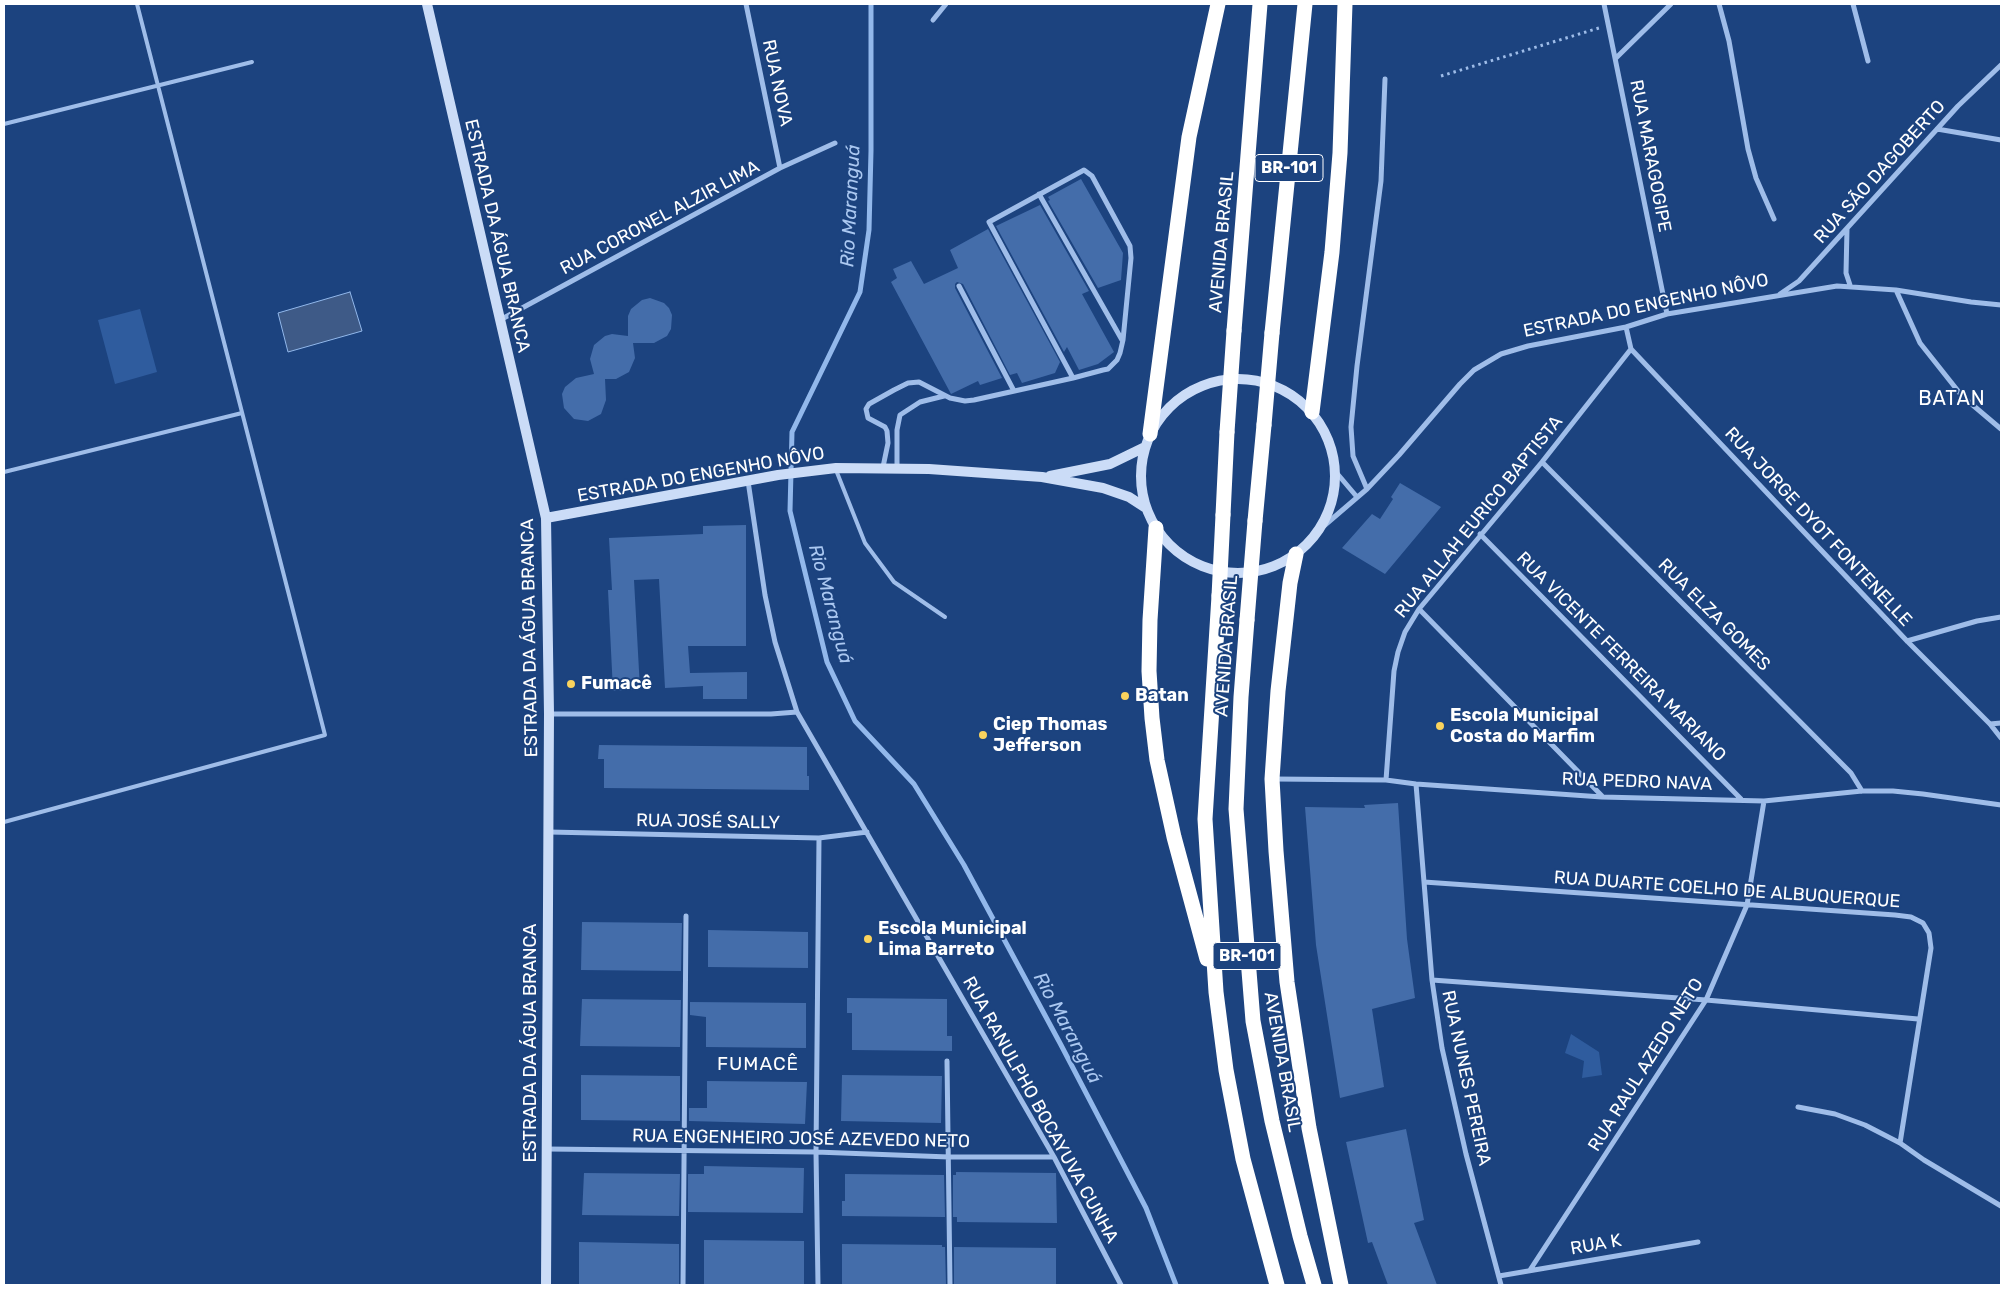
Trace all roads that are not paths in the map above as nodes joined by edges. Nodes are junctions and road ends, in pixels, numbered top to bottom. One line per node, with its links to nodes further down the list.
1 (137, 4): 19 (lane)
2 (426, 4): 34 (main road, ESTRADA DA ÁGUA BRANCA)
3 (746, 4): 24 (street, RUA NOVA)
4 (946, 4): 13 (street)
5 (1218, 4): 44 (highway)
6 (1260, 4): 86 (highway, AVENIDA BRASIL / BR-101, bridge)
7 (1305, 4): 107 (highway, AVENIDA BRASIL / BR-101, bridge)
8 (1345, 4): 41 (highway)
9 (1604, 4): 14 (street, RUA MARAGOGIPE)
10 (1671, 4): 14 (street)
11 (1719, 4): 26 (street)
12 (1854, 4): 15 (street)
13 (933, 20)
14 (1616, 58): 33 (street, RUA MARAGOGIPE)
15 (1868, 61)
16 (252, 62): 19 (lane)
17 (2001, 65): 21 (street, RUA SÃO DAGOBERTO)
18 (1385, 79): 53 (street)
19 (158, 86): 20 (lane); 42 (lane)
20 (4, 124)
21 (1937, 129): 22 (street); 27 (street, RUA SÃO DAGOBERTO)
22 (2001, 140)
23 (835, 143): 24 (street, RUA CORONEL ALZIR LIMA)
24 (780, 168): 34 (street, RUA CORONEL ALZIR LIMA)
25 (1039, 194): 36 (street); 36 (street); 38 (street)
26 (1774, 219)
27 (1847, 229): 29 (street); 31 (street, RUA SÃO DAGOBERTO)
28 (959, 286): 39 (street)
29 (1850, 286): 30 (street, ESTRADA DO ENGENHO NÔVO); 31 (street, ESTRADA DO ENGENHO NÔVO)
30 (1896, 290): 32 (street, ESTRADA DO ENGENHO NÔVO); 43 (street)
31 (1778, 296): 33 (street, ESTRADA DO ENGENHO NÔVO)
32 (2001, 305)
33 (1667, 314): 35 (street, ESTRADA DO ENGENHO NÔVO)
34 (500, 320): 56 (main road, ESTRADA DA ÁGUA BRANCA)
35 (1626, 327): 37 (street); 53 (street, ESTRADA DO ENGENHO NÔVO)
36 (1122, 340): 38 (street)
37 (1631, 349): 45 (street, RUA ALLAH EURICO BAPTISTA); 64 (street, RUA JORGE DYOT FONTENELLE)
38 (1073, 378): 39 (street)
39 (1014, 391): 40 (street)
40 (944, 396): 46 (street); 48 (street)
41 (1312, 412): 44 (main road); 49 (main road)
42 (242, 413): 50 (lane); 78 (lane)
43 (2001, 429)
44 (1148, 441): 51 (main road, ESTRADA DO ENGENHO NÔVO); 55 (main road)
45 (1542, 462): 59 (street, RUA ALLAH EURICO BAPTISTA); 73 (street, RUA ELZA GOMES)
46 (883, 467): 47 (main road, ESTRADA DO ENGENHO NÔVO); 48 (main road, ESTRADA DO ENGENHO NÔVO)
47 (836, 468): 52 (main road, ESTRADA DO ENGENHO NÔVO); 62 (lane)
48 (896, 468): 51 (main road, ESTRADA DO ENGENHO NÔVO)
49 (1335, 470): 54 (street); 58 (main road)
50 (4, 472)
51 (1042, 477): 55 (main road, ESTRADA DO ENGENHO NÔVO)
52 (748, 481): 56 (main road, ESTRADA DO ENGENHO NÔVO); 65 (street, RUA RANULPHO BOCAYUVA CUNHA)
53 (1366, 489): 54 (street, ESTRADA DO ENGENHO NÔVO)
54 (1357, 497): 58 (street, ESTRADA DO ENGENHO NÔVO)
55 (1146, 508): 57 (main road)
56 (546, 518): 66 (main road, ESTRADA DA ÁGUA BRANCA)
57 (1156, 528): 60 (main road); 86 (highway)
58 (1318, 531): 60 (main road)
59 (1480, 534): 61 (street, RUA ALLAH EURICO BAPTISTA); 75 (street, RUA VICENTE FERREIRA MARIANO)
60 (1296, 554): 70 (highway)
61 (1419, 609): 71 (street, RUA ALLAH EURICO BAPTISTA); 74 (street)
62 (945, 617)
63 (2001, 617): 64 (street)
64 (1907, 641): 68 (street, RUA JORGE DYOT FONTENELLE)
65 (797, 712): 66 (street); 80 (street, RUA RANULPHO BOCAYUVA CUNHA)
66 (549, 714): 79 (main road, ESTRADA DA ÁGUA BRANCA)
67 (2001, 723): 68 (street)
68 (1990, 724): 69 (street, RUA JORGE DYOT FONTENELLE)
69 (2001, 738)
70 (1272, 779): 71 (street, RUA PEDRO NAVA); 108 (highway)
71 (1386, 780): 72 (street, RUA PEDRO NAVA)
72 (1416, 784): 74 (street, RUA PEDRO NAVA); 82 (street, RUA NUNES PEREIRA)
73 (1862, 790): 76 (street, RUA PEDRO NAVA); 77 (street, RUA PEDRO NAVA)
74 (1602, 797): 75 (street, RUA PEDRO NAVA)
75 (1742, 799): 76 (street, RUA PEDRO NAVA)
76 (1764, 801): 83 (street, RUA RAUL AZEDO NETO)
77 (2001, 805)
78 (4, 822)
79 (549, 832): 81 (street, RUA JOSÉ SALLY); 92 (main road, ESTRADA DA ÁGUA BRANCA)
80 (867, 832): 81 (street, RUA JOSÉ SALLY); 96 (street, RUA RANULPHO BOCAYUVA CUNHA)
81 (819, 838): 94 (street)
82 (1424, 882): 83 (street, RUA DUARTE COELHO DE ALBUQUERQUE); 85 (street, RUA NUNES PEREIRA)
83 (1747, 905): 87 (street, RUA RAUL AZEDO NETO); 88 (street, RUA DUARTE COELHO DE ALBUQUERQUE)
84 (686, 916): 93 (street)
85 (1432, 980): 87 (street); 100 (street, RUA NUNES PEREIRA)
86 (1216, 992): 106 (highway, AVENIDA BRASIL / BR-101)
87 (1706, 1000): 88 (street); 99 (street, RUA RAUL AZEDO NETO)
88 (1918, 1020): 91 (street, RUA DUARTE COELHO DE ALBUQUERQUE)
89 (946, 1061): 95 (street)
90 (1798, 1107): 91 (street)
91 (1900, 1143): 97 (street)
92 (547, 1149): 93 (street, RUA ENGENHEIRO JOSÉ AZEVEDO NETO); 101 (main road, ESTRADA DA ÁGUA BRANCA)
93 (685, 1150): 94 (street, RUA ENGENHEIRO JOSÉ AZEVEDO NETO); 102 (street)
94 (816, 1152): 95 (street, RUA ENGENHEIRO JOSÉ AZEVEDO NETO); 103 (street)
95 (949, 1156): 96 (street, RUA ENGENHEIRO JOSÉ AZEVEDO NETO); 104 (street)
96 (1054, 1157): 105 (street, RUA RANULPHO BOCAYUVA CUNHA)
97 (2001, 1206)
98 (1698, 1242): 99 (street, RUA K)
99 (1530, 1270): 100 (street, RUA K)
100 (1499, 1276): 109 (street, RUA NUNES PEREIRA)
101 (546, 1285)
102 (683, 1285)
103 (818, 1285)
104 (950, 1285)
105 (1121, 1285)
106 (1277, 1285)
107 (1314, 1285)
108 (1342, 1285)
109 (1502, 1285)

